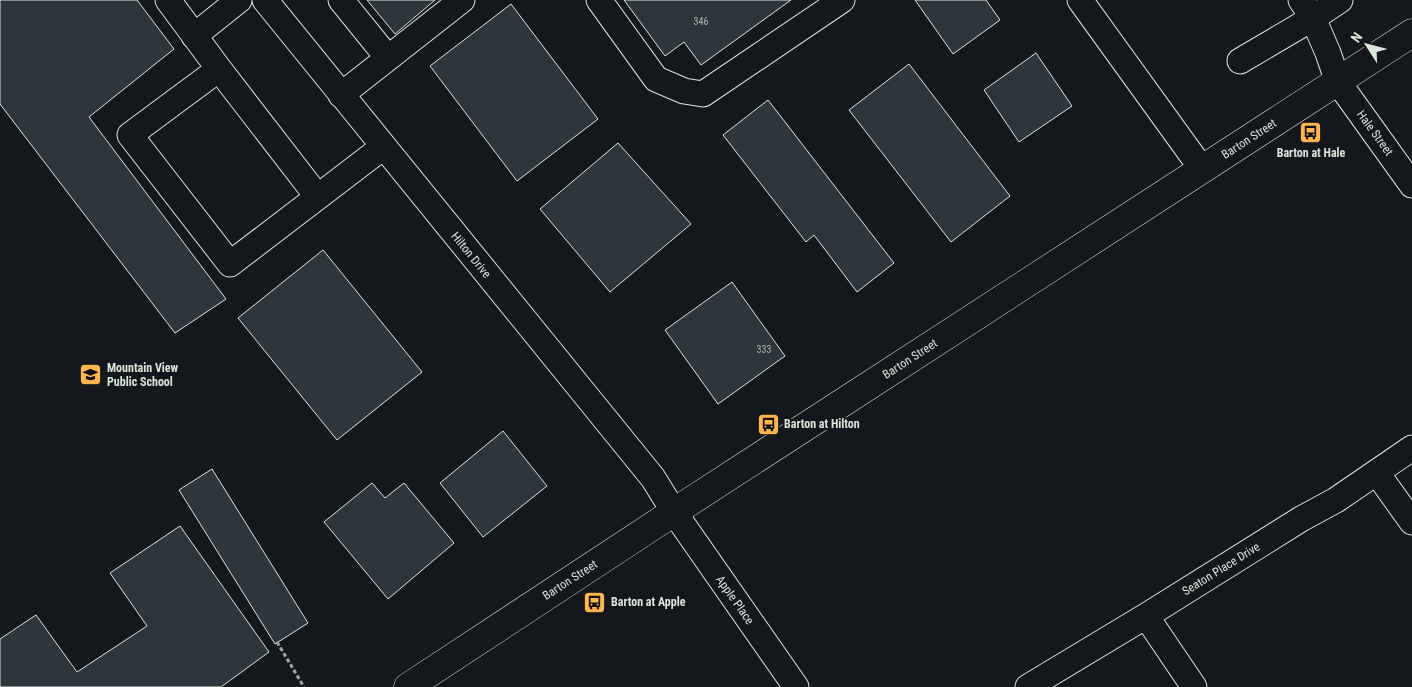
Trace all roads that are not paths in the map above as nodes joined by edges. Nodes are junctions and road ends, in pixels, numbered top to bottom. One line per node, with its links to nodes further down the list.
1 (168, 0): 12 (street)
2 (239, 0): 12 (street)
3 (264, 0): 17 (street, Hilton Drive)
4 (341, 0): 13 (street)
5 (462, 0): 13 (street)
6 (599, 0): 7 (street)
7 (842, 0)
8 (1080, 0): 19 (street)
9 (1340, 0): 10 (street)
10 (1307, 9): 14 (street); 16 (street, Hale Street)
11 (1412, 33): 16 (main road, Barton Street)
12 (194, 36): 15 (street)
13 (388, 58): 17 (street)
14 (1240, 61)
15 (219, 69): 21 (street); 21 (street)
16 (1338, 82): 19 (main road, Barton Street); 20 (street, Hale Street)
17 (341, 95): 18 (street, Hilton Drive)
18 (383, 146): 21 (street); 24 (street, Hilton Drive)
19 (1202, 170): 24 (main road, Barton Street)
20 (1412, 185)
21 (318, 196)
22 (1412, 448): 23 (street, Seaton Place Drive)
23 (1377, 473): 25 (street); 26 (street, Seaton Place Drive)
24 (674, 512): 27 (main road, Barton Street); 28 (street, Apple Place)
25 (1412, 522)
26 (1146, 616): 29 (street, Seaton Place Drive); 30 (street)
27 (408, 687)
28 (796, 687)
29 (1028, 687)
30 (1194, 687)

